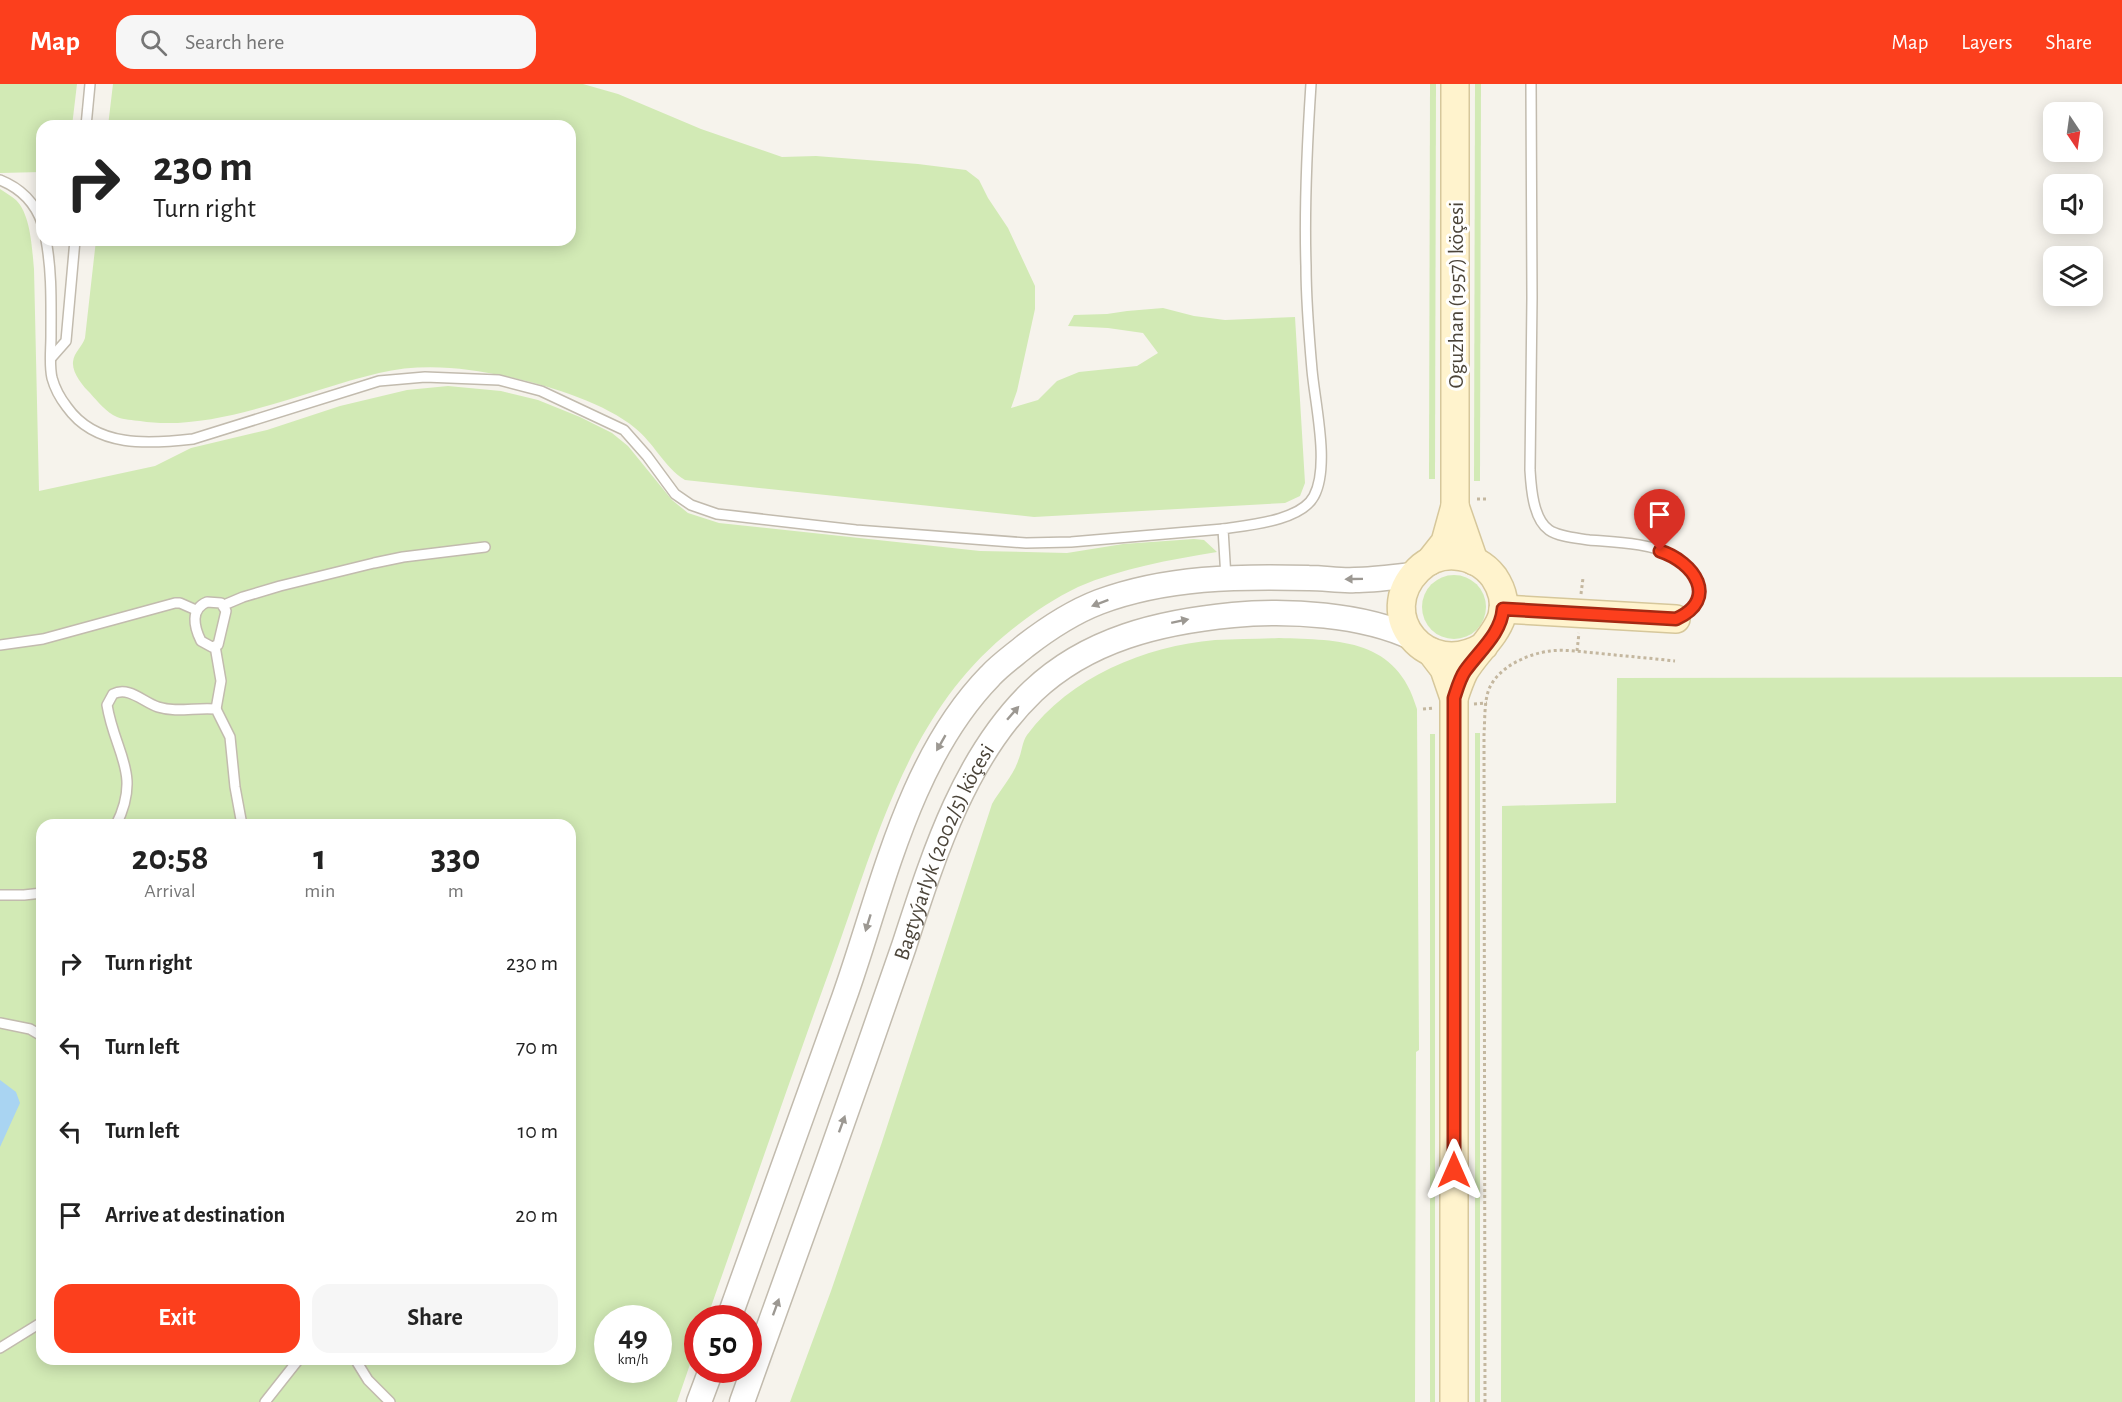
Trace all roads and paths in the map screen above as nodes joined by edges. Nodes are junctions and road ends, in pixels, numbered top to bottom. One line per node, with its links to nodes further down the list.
1 (90, 84): 5 (lane)
2 (1311, 84): 12 (lane)
3 (1455, 84): 11 (main road, Oguzhan (1957) köçesi)
4 (1531, 84): 20 (lane)
5 (87, 120)
6 (0, 180): 7 (lane)
7 (36, 211)
8 (47, 246): 10 (lane)
9 (74, 246): 10 (lane)
10 (51, 358): 12 (lane)
11 (1455, 506): 14 (main road, Oguzhan (1957) köçesi); 15 (main road, Oguzhan (1957) köçesi)
12 (1223, 529): 16 (lane)
13 (485, 547): 17 (lane)
14 (1474, 561): 15 (main road); 18 (main road, Oguzhan (1957) köçesi)
15 (1422, 568): 16 (street, Bagtyýarlyk (2002/5) köçesi, one-way to 16); 22 (main road, Oguzhan (1957) köçesi)
16 (1226, 578): 34 (street, Bagtyýarlyk (2002/5) köçesi, one-way to 34)
17 (224, 605): 19 (lane); 23 (lane)
18 (1503, 609): 20 (main road); 24 (main road, Oguzhan (1957) köçesi)
19 (196, 610): 21 (lane); 23 (lane)
20 (1676, 619)
21 (0, 645)
22 (1422, 645): 24 (main road); 26 (main road, Oguzhan (1957) köçesi); 43 (street, Bagtyýarlyk (2002/5) köçesi, one-way to 22)
23 (215, 646): 27 (lane)
24 (1484, 646): 26 (main road, Oguzhan (1957) köçesi)
25 (1675, 661): 45 (path)
26 (1454, 698): 44 (main road, Oguzhan (1957) köçesi)
27 (216, 709): 28 (lane); 29 (lane)
28 (119, 819)
29 (241, 819)
30 (36, 894): 31 (lane)
31 (0, 895)
32 (0, 1023): 33 (lane)
33 (36, 1032)
34 (734, 1305)
35 (36, 1326): 36 (lane)
36 (0, 1348)
37 (294, 1365): 40 (lane)
38 (359, 1365): 41 (lane)
39 (706, 1383): 42 (street)
40 (265, 1402)
41 (390, 1402)
42 (699, 1402)
43 (742, 1402)
44 (1454, 1402)
45 (1485, 1402)

